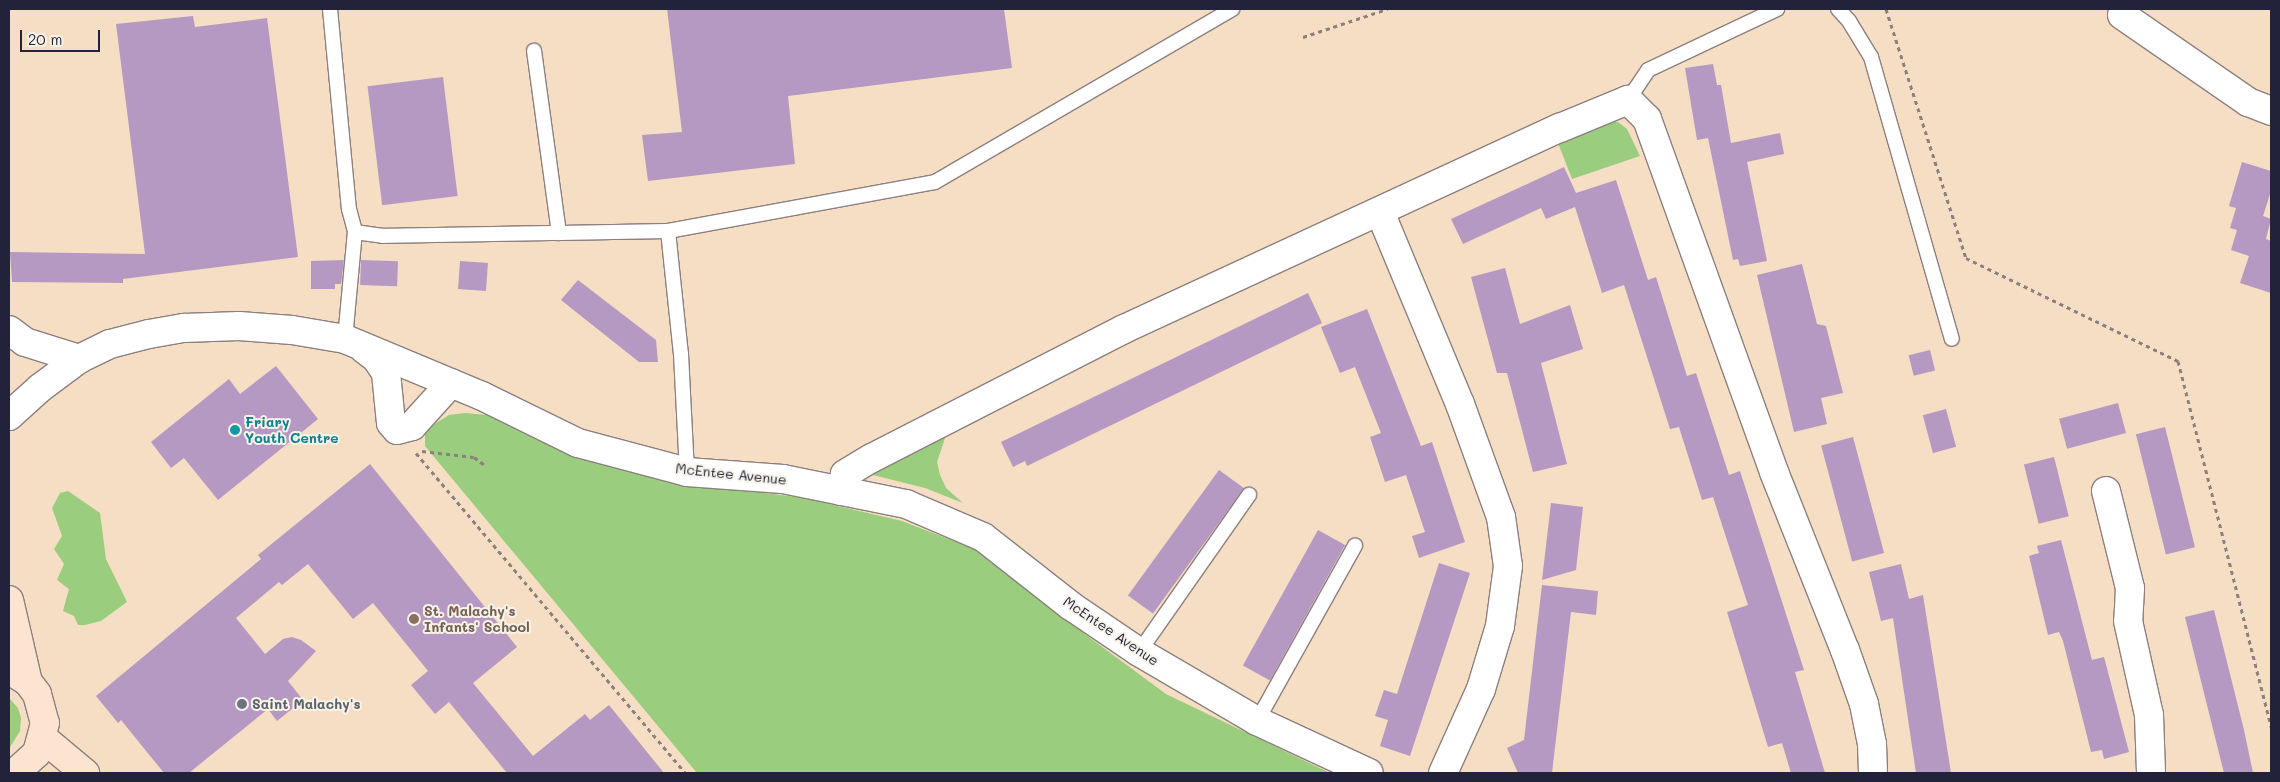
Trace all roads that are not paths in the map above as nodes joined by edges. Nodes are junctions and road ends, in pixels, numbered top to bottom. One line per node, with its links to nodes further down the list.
1 (330, 9): 11 (lane)
2 (1232, 9): 10 (lane)
3 (1776, 9): 7 (lane)
4 (1838, 9): 14 (lane)
5 (2122, 15): 8 (street)
6 (534, 51): 12 (lane)
7 (1628, 100): 9 (street); 33 (street)
8 (2271, 111)
9 (1380, 212): 20 (street); 32 (street)
10 (668, 231): 12 (lane); 19 (lane)
11 (355, 232): 12 (lane); 15 (lane)
12 (559, 233)
13 (9, 330): 16 (street)
14 (1952, 339)
15 (353, 343): 16 (street, McEntee Avenue); 17 (street, McEntee Avenue); 17 (street)
16 (80, 359): 18 (street, McEntee Avenue)
17 (451, 383): 19 (street, McEntee Avenue)
18 (9, 416)
19 (687, 472): 20 (street, McEntee Avenue)
20 (842, 491): 25 (street, McEntee Avenue)
21 (2106, 491): 34 (street)
22 (1249, 495): 25 (lane)
23 (1355, 546): 27 (lane)
24 (9, 600): 26 (main road)
25 (1138, 652): 27 (street, McEntee Avenue)
26 (18, 676): 28 (main road)
27 (1256, 721): 31 (street, McEntee Avenue)
28 (43, 738): 29 (main road); 30 (main road)
29 (15, 773)
30 (85, 773)
31 (1369, 773)
32 (1443, 773)
33 (1873, 773)
34 (2151, 773)

